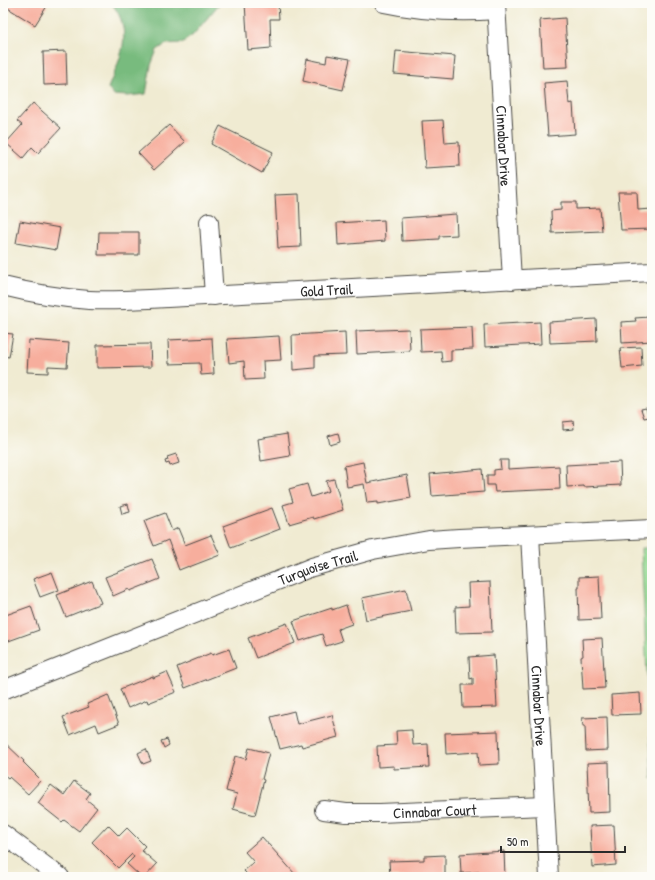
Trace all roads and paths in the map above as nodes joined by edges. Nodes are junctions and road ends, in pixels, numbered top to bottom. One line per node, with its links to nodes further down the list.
1 (384, 3): 2 (street, Cinnabar Drive)
2 (496, 7): 5 (street, Cinnabar Drive)
3 (209, 222): 7 (street)
4 (652, 272): 5 (street, Gold Trail)
5 (512, 280): 7 (street, Gold Trail)
6 (3, 286): 7 (street, Gold Trail)
7 (214, 296)
8 (652, 528): 9 (street, Turquoise Trail)
9 (530, 535): 10 (street, Turquoise Trail); 11 (street, Cinnabar Drive)
10 (3, 690)
11 (545, 806): 12 (street, Cinnabar Court); 15 (street, Cinnabar Drive)
12 (324, 810)
13 (3, 834): 14 (street)
14 (60, 877)
15 (549, 877)

